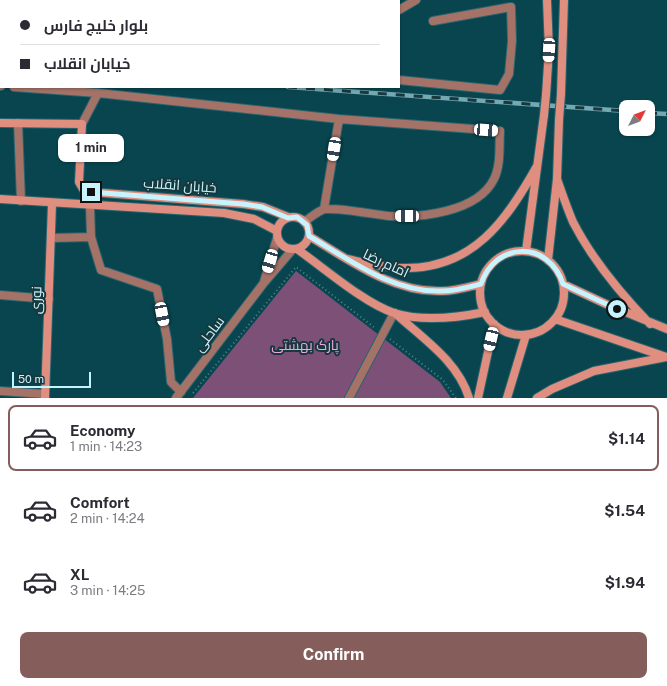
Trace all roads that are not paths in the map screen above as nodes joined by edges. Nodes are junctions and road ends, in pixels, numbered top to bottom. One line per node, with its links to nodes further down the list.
1 (416, 0): 4 (street)
2 (547, 0): 14 (main road, bridge)
3 (564, 0): 15 (main road, bridge)
4 (400, 9)
5 (433, 21): 6 (street)
6 (400, 80)
7 (28, 88): 9 (street)
8 (113, 91): 9 (street); 10 (street)
9 (98, 93): 13 (street)
10 (339, 119): 20 (street); 20 (street)
11 (0, 123): 12 (main road)
12 (18, 123): 13 (main road); 17 (street)
13 (82, 124): 21 (main road, خیابان انقلاب)
14 (537, 166): 28 (main road); 29 (main road)
15 (556, 179): 30 (main road); 40 (main road)
16 (0, 199): 17 (main road, خیابان انقلاب)
17 (21, 201): 18 (main road, خیابان انقلاب)
18 (52, 204): 19 (main road, خیابان انقلاب); 26 (main road, نوری)
19 (90, 206): 23 (main road, خیابان انقلاب); 25 (street)
20 (324, 209): 22 (street)
21 (288, 218): 22 (main road); 23 (main road)
22 (304, 222): 24 (main road)
23 (277, 235): 27 (main road); 31 (street)
24 (309, 236): 27 (main road); 29 (main road, امام رضا)
25 (91, 237): 26 (street); 45 (street)
26 (51, 238): 35 (main road, نوری)
27 (295, 249): 31 (street, ساحلی); 36 (main road)
28 (526, 251): 30 (main road); 32 (main road)
29 (347, 259): 32 (main road, امام رضا)
30 (548, 260): 33 (main road)
31 (263, 284): 45 (street, ساحلی)
32 (481, 284): 37 (main road)
33 (563, 284): 38 (main road); 40 (main road)
34 (0, 295): 35 (street)
35 (49, 299): 46 (main road, نوری)
36 (394, 312): 37 (main road); 47 (street); 48 (main road)
37 (485, 312): 39 (main road)
38 (555, 319): 42 (main road); 43 (main road)
39 (494, 324): 42 (main road); 49 (main road)
40 (650, 324): 41 (main road)
41 (667, 329)
42 (526, 335): 50 (main road)
43 (667, 357): 51 (main road)
44 (0, 391): 46 (street)
45 (178, 395)
46 (45, 396)
47 (349, 398)
48 (469, 398)
49 (478, 398)
50 (507, 398)
51 (537, 398)

